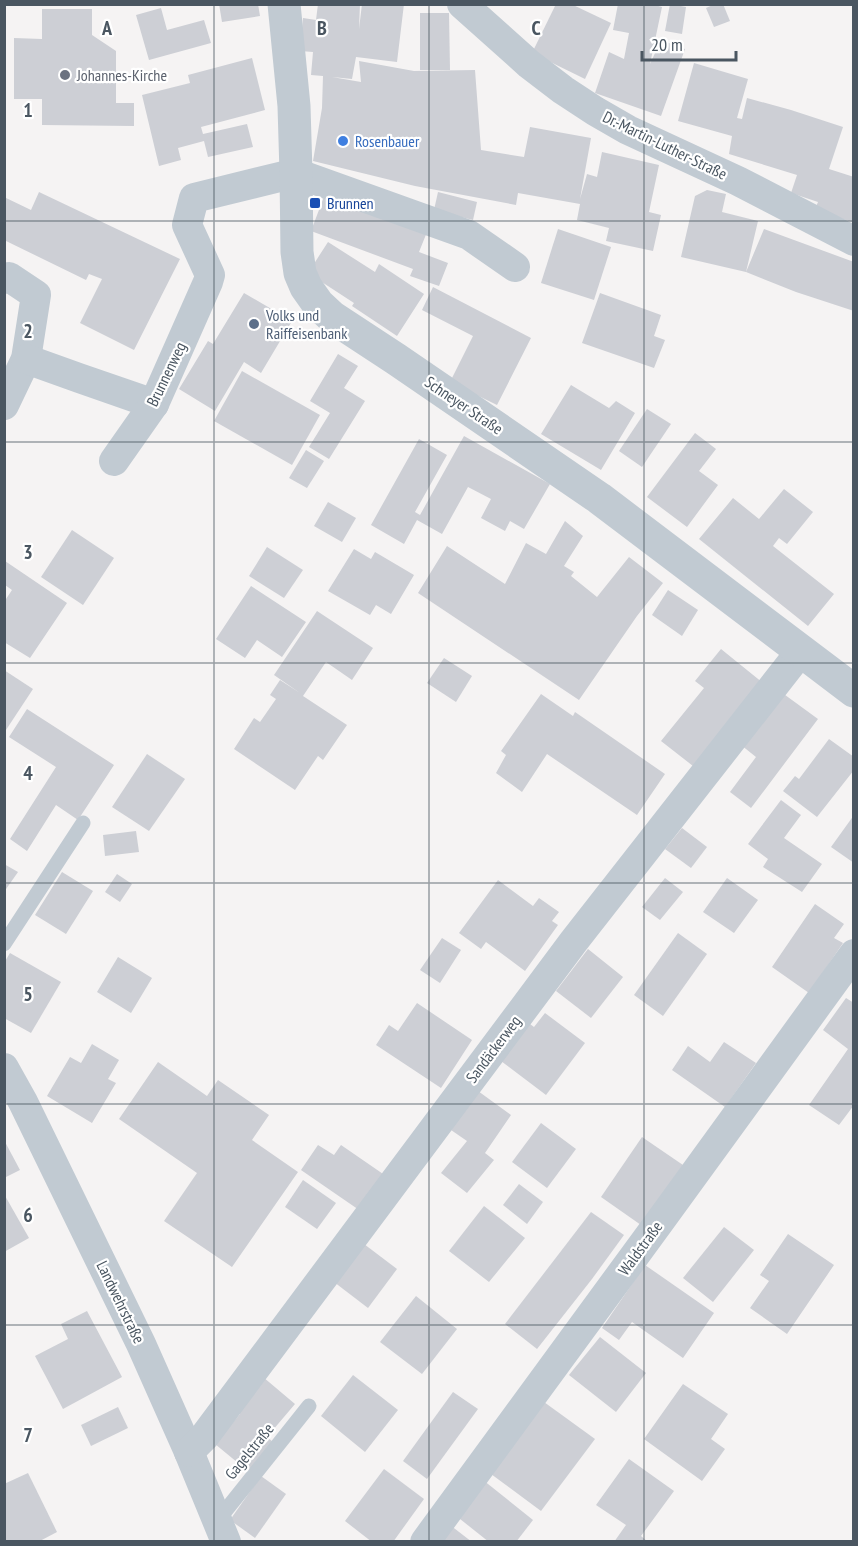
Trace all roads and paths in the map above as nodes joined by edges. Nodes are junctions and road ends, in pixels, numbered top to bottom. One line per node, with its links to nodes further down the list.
1 (284, 4): 3 (street, Schneyer Straße)
2 (462, 4): 4 (street, Dr.-Martin-Luther-Straße)
3 (296, 173): 5 (street); 8 (street, Brunnenweg); 10 (street, Schneyer Straße)
4 (854, 241)
5 (515, 267)
6 (4, 279): 7 (street)
7 (12, 381): 8 (street)
8 (153, 404): 9 (street, Brunnenweg)
9 (114, 461)
10 (801, 651): 11 (street, Schneyer Straße); 17 (street, Sandäckerweg)
11 (854, 691)
12 (83, 823): 13 (lane)
13 (4, 944)
14 (854, 954): 19 (street, Waldstraße)
15 (4, 1068): 17 (street, Landwehrstraße)
16 (309, 1406): 18 (lane, Gagelstraße)
17 (189, 1452): 18 (street, Landwehrstraße)
18 (219, 1533)
19 (425, 1542)

